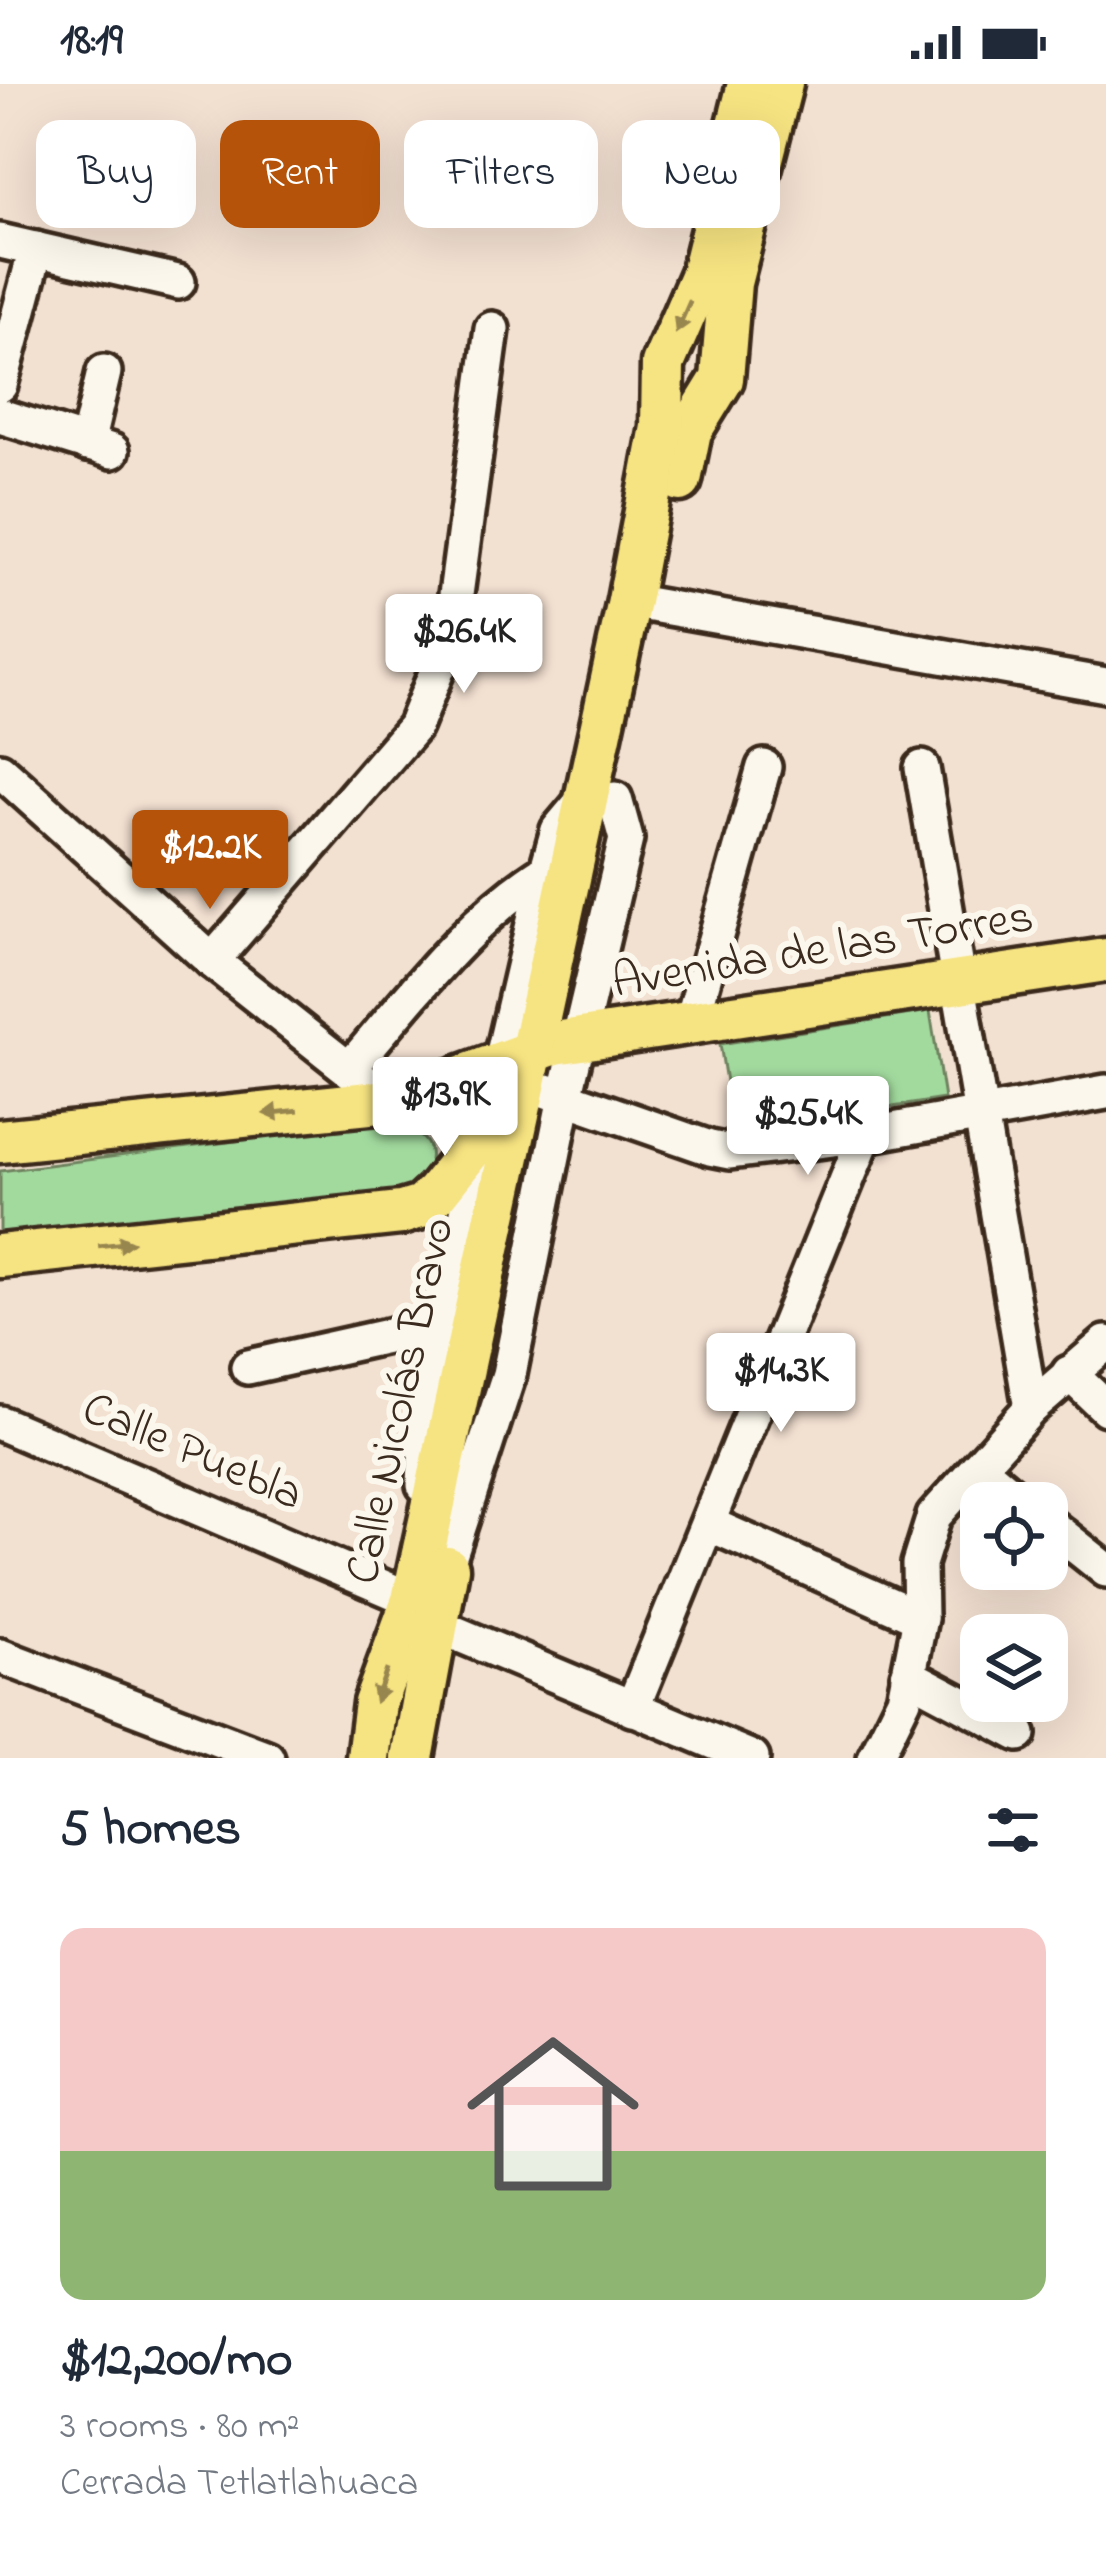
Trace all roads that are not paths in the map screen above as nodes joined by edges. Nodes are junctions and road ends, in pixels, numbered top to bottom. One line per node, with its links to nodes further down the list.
1 (749, 84): 10 (main road, Calle Nicolás Bravo, one-way to 10)
2 (781, 84): 10 (main road, Calle Nicolás Bravo)
3 (0, 241): 4 (street)
4 (36, 249): 5 (street); 8 (street)
5 (178, 282)
6 (492, 329): 18 (street)
7 (104, 372): 9 (street)
8 (0, 385)
9 (0, 416)
10 (641, 603): 11 (street); 15 (main road, Calle Nicolás Bravo)
11 (1106, 685)
12 (764, 767): 20 (street)
13 (922, 768): 19 (street)
14 (0, 770): 18 (street)
15 (600, 798): 16 (street); 21 (main road, Calle Nicolás Bravo)
16 (547, 870): 21 (street); 22 (street)
17 (1106, 960): 19 (main road, Avenida de las Torres)
18 (212, 961): 22 (street)
19 (957, 984): 20 (main road, Avenida de las Torres); 25 (street)
20 (691, 1024): 21 (main road, Avenida de las Torres)
21 (542, 1067): 24 (main road, Avenida de las Torres); 26 (main road); 27 (street); 41 (main road, Calle Nicolás Bravo)
22 (349, 1069): 24 (street)
23 (1106, 1092): 25 (street)
24 (389, 1101): 28 (main road, Avenida de las Torres, one-way to 28)
25 (980, 1114): 27 (street); 34 (street)
26 (487, 1132): 29 (main road, one-way to 26); 30 (street)
27 (865, 1135): 39 (street)
28 (0, 1141)
29 (0, 1256)
30 (437, 1325): 32 (street); 41 (street)
31 (1106, 1343): 33 (street)
32 (248, 1367)
33 (1069, 1373): 34 (street); 35 (street)
34 (1031, 1408): 37 (street)
35 (1106, 1408)
36 (0, 1423): 43 (street, Calle Puebla)
37 (979, 1467): 38 (street); 44 (street)
38 (997, 1482)
39 (709, 1524): 44 (street); 47 (street)
40 (1068, 1540): 42 (street)
41 (435, 1558): 43 (main road, Calle Nicolás Bravo)
42 (1106, 1570)
43 (425, 1613): 47 (street, Calle Puebla); 50 (main road, Calle Nicolás Bravo, one-way to 50); 51 (main road, Calle Nicolás Bravo)
44 (920, 1618): 46 (street)
45 (0, 1656): 49 (street)
46 (908, 1675): 48 (street); 53 (street)
47 (632, 1709): 52 (street, Calle Puebla)
48 (1019, 1734)
49 (267, 1758)
50 (368, 1758)
51 (412, 1758)
52 (752, 1758)
53 (875, 1758)

